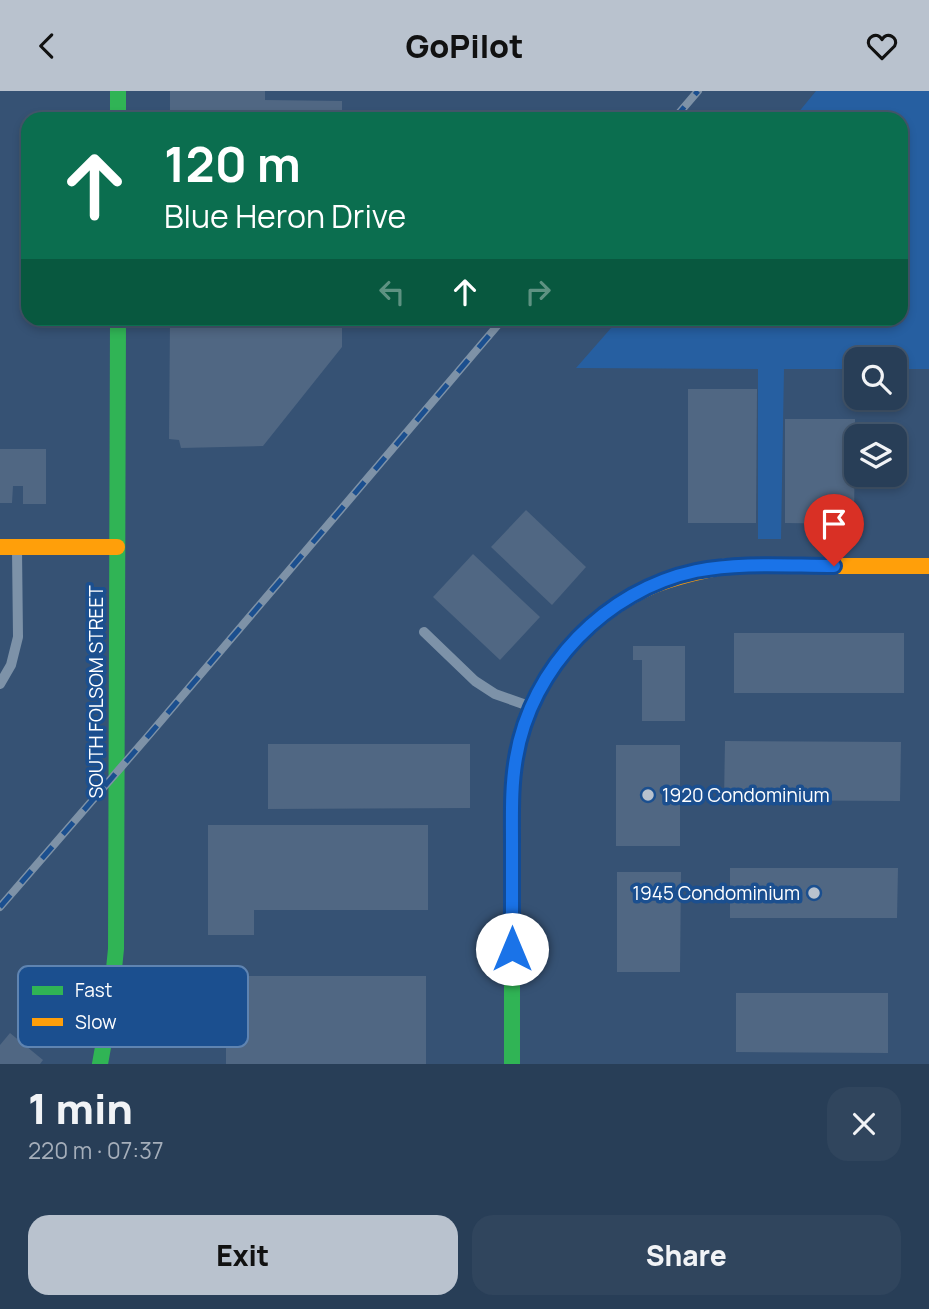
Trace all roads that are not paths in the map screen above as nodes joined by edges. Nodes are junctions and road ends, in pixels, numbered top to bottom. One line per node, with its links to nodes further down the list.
1 (118, 91): 2 (street)
2 (118, 112)
3 (118, 326): 6 (street, SOUTH FOLSOM STREET)
4 (0, 547): 5 (street)
5 (17, 547): 6 (street); 9 (lane)
6 (117, 547): 11 (street, SOUTH FOLSOM STREET)
7 (929, 566): 10 (street)
8 (424, 632): 10 (lane)
9 (0, 684)
10 (532, 707): 12 (street)
11 (114, 966)
12 (512, 1064)

